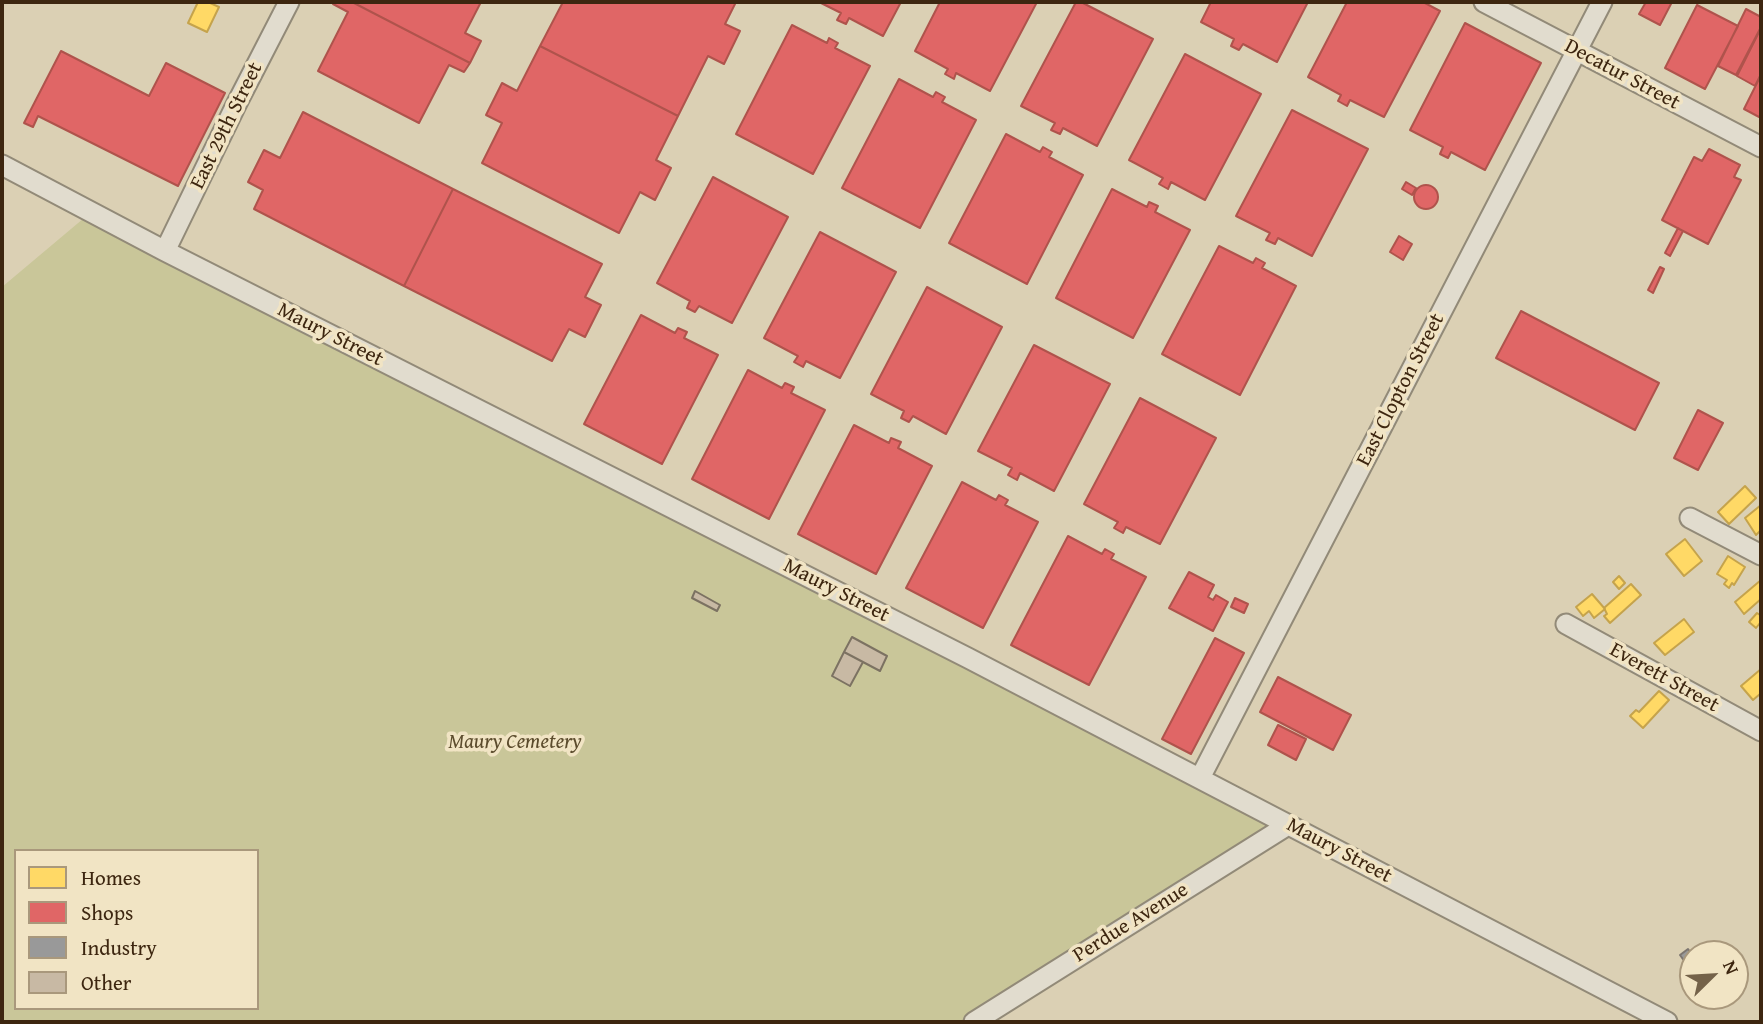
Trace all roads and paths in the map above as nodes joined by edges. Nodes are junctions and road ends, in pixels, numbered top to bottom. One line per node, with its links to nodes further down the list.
1 (289, 2): 7 (street, East 29th Street)
2 (1484, 2): 4 (street, Decatur Street)
3 (1602, 2): 4 (street, East Clopton Street)
4 (1577, 51): 5 (street, Decatur Street); 12 (street, East Clopton Street)
5 (1761, 147)
6 (2, 165): 7 (street, Maury Street)
7 (165, 251): 12 (street, Maury Street)
8 (1690, 518): 9 (street)
9 (1761, 555)
10 (1566, 624): 11 (street, Everett Street)
11 (1759, 727)
12 (1200, 778): 13 (street, Maury Street)
13 (1288, 825): 14 (street, Perdue Avenue); 15 (street, Maury Street)
14 (974, 1022)
15 (1667, 1022)

